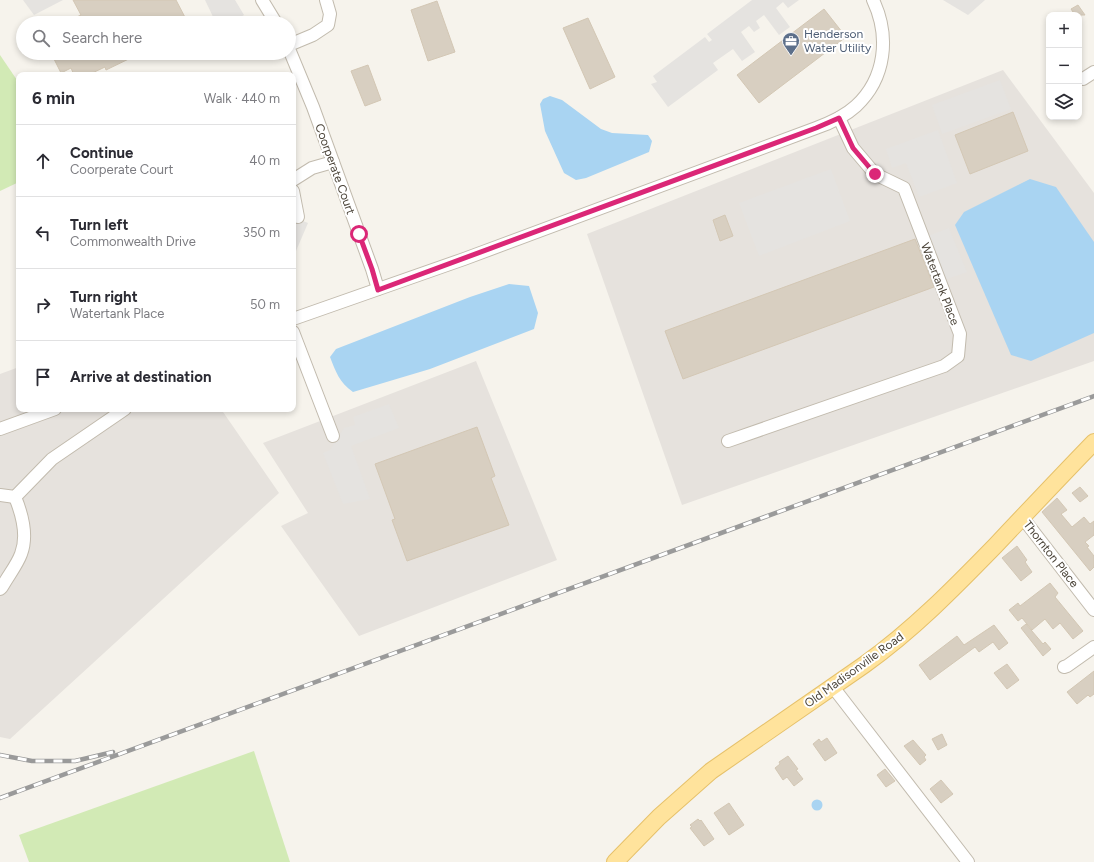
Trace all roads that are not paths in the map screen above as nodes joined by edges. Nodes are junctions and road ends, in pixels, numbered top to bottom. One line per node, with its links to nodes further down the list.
1 (262, 0): 4 (street)
2 (326, 0): 5 (street)
3 (873, 0): 9 (street)
4 (272, 16)
5 (296, 42)
6 (294, 60): 10 (street, Coorperate Court)
7 (1094, 72): 8 (street)
8 (1083, 79)
9 (839, 118): 14 (street); 21 (street, Watertank Place)
10 (333, 162): 11 (street); 14 (street, Coorperate Court)
11 (296, 178)
12 (296, 207): 13 (street)
13 (298, 217)
14 (378, 290): 15 (street)
15 (296, 318)
16 (296, 340): 20 (street)
17 (47, 412): 19 (street)
18 (121, 412): 24 (street)
19 (0, 429)
20 (333, 436)
21 (728, 441)
22 (1094, 442): 25 (main road, Old Madisonville Road)
23 (0, 494): 24 (street)
24 (14, 497): 26 (street)
25 (1022, 517): 27 (street, Thornton Place); 30 (main road, Old Madisonville Road)
26 (0, 589)
27 (1094, 610)
28 (1094, 647): 29 (street)
29 (1064, 667)
30 (833, 687): 31 (main road, Old Madisonville Road); 32 (street)
31 (615, 862)
32 (968, 862)

